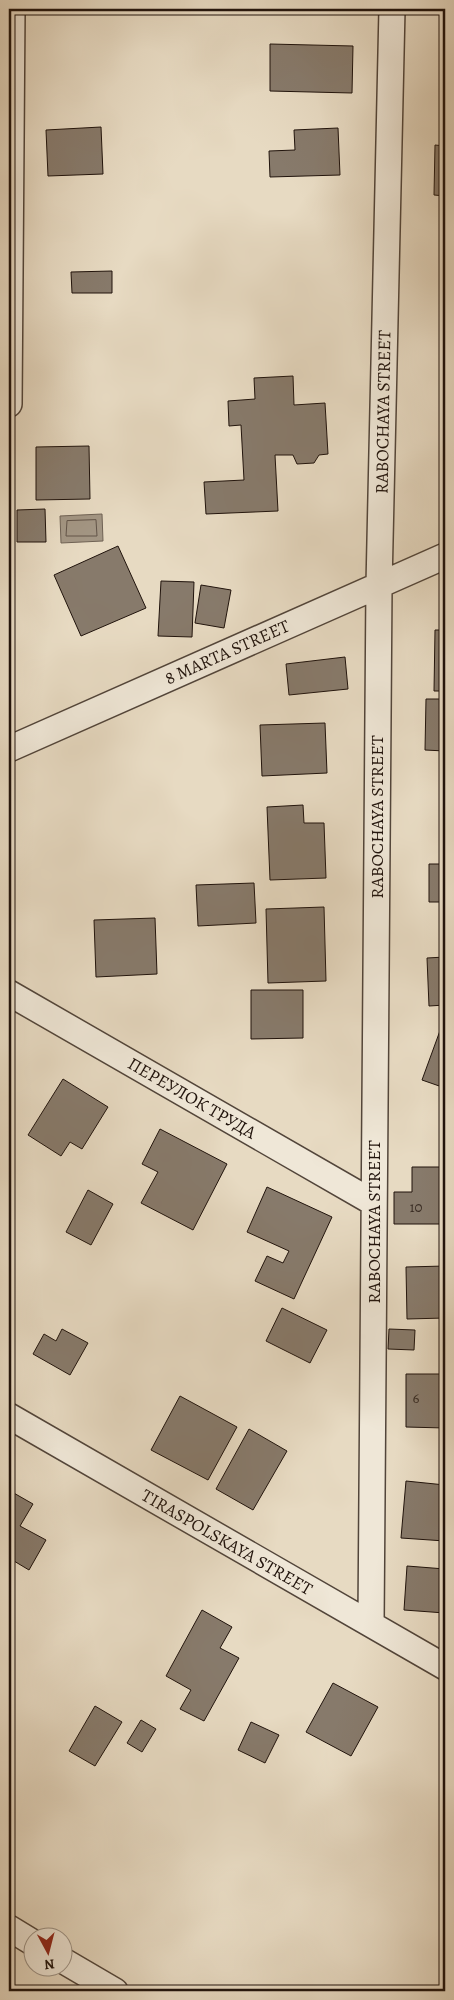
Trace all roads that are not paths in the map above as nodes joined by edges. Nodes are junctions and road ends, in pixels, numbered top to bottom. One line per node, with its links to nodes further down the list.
1 (12, 9): 3 (street)
2 (392, 9): 5 (street, RABOCHAYA STREET)
3 (9, 404)
4 (445, 556): 5 (street, 8 MARTA STREET)
5 (379, 585): 6 (street, 8 MARTA STREET); 8 (street, RABOCHAYA STREET)
6 (9, 749)
7 (9, 993): 8 (street, ПЕРЕУЛОК ТРУДА)
8 (374, 1203): 10 (street, RABOCHAYA STREET)
9 (9, 1416): 10 (street, TIRASPOLSKAYA STREET)
10 (371, 1624): 11 (street, TIRASPOLSKAYA STREET)
11 (445, 1667)
12 (9, 1928): 13 (street)
13 (22, 1936)
14 (72, 1966): 15 (street)
15 (115, 1991)

